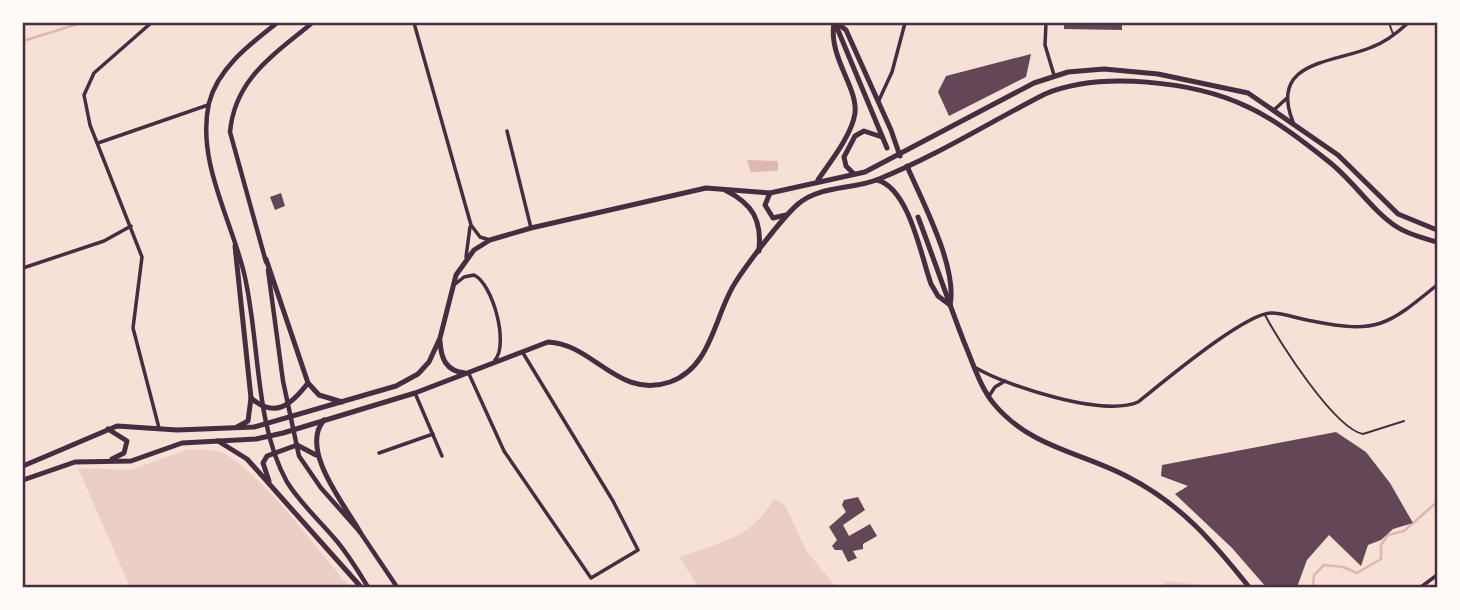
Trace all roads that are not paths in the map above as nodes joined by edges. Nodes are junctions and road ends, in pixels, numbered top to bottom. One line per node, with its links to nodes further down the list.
1 (151, 23): 19 (street)
2 (276, 23): 14 (street)
3 (312, 23): 38 (street)
4 (414, 23): 31 (street)
5 (835, 23): 13 (main road); 18 (main road); 24 (main road)
6 (905, 23): 13 (street)
7 (1046, 23): 11 (street)
8 (1389, 23): 10 (lane)
9 (1408, 23): 10 (street)
10 (1394, 35): 12 (street)
11 (1054, 75): 15 (main road); 21 (main road)
12 (1287, 99): 15 (street); 16 (street)
13 (878, 100): 21 (main road)
14 (209, 105): 19 (street); 36 (street)
15 (1275, 109): 16 (main road)
16 (1293, 122): 33 (main road)
17 (507, 131): 32 (street)
18 (882, 137): 20 (main road); 23 (main road)
19 (98, 143): 30 (street)
20 (887, 148)
21 (900, 156): 23 (main road)
22 (907, 166): 25 (main road); 35 (main road); 43 (main road)
23 (854, 174): 24 (main road)
24 (818, 180): 27 (main road)
25 (877, 180): 28 (main road); 43 (main road)
26 (719, 187): 27 (main road); 32 (main road); 37 (main road)
27 (770, 193): 28 (main road)
28 (788, 214): 37 (main road)
29 (918, 217): 43 (main road)
30 (131, 225): 40 (street); 60 (street)
31 (471, 225): 34 (street); 39 (street)
32 (531, 228): 34 (main road)
33 (1437, 230)
34 (490, 240): 39 (main road)
35 (1437, 242)
36 (235, 246): 54 (main road); 73 (street)
37 (759, 253): 46 (main road)
38 (266, 259): 51 (main road); 70 (street)
39 (466, 259): 42 (main road)
40 (23, 268)
41 (1437, 285): 44 (street)
42 (450, 289): 45 (main road); 47 (street)
43 (950, 305): 48 (main road)
44 (1264, 314): 50 (street); 57 (lane)
45 (440, 338): 49 (main road); 55 (main road)
46 (522, 351): 47 (main road); 49 (street)
47 (492, 365): 49 (main road)
48 (974, 367): 50 (street); 53 (main road)
49 (469, 374): 52 (main road)
50 (1005, 382): 53 (street)
51 (308, 383): 54 (main road); 55 (main road)
52 (415, 393): 56 (main road); 61 (street)
53 (989, 397): 75 (main road)
54 (251, 398): 59 (main road)
55 (345, 402): 59 (main road)
56 (325, 419): 62 (main road); 64 (main road)
57 (1404, 421)
58 (108, 429): 60 (main road); 66 (main road); 67 (main road)
59 (234, 429): 60 (main road)
60 (159, 430)
61 (433, 435): 63 (street); 65 (street)
62 (218, 441): 66 (main road); 69 (main road)
63 (379, 453)
64 (316, 455): 69 (main road); 70 (main road)
65 (442, 456)
66 (110, 460): 68 (main road)
67 (23, 466)
68 (23, 480)
69 (273, 488): 72 (main road)
70 (360, 532): 74 (street)
71 (1437, 575): 76 (street)
72 (361, 587)
73 (368, 587)
74 (397, 587)
75 (1249, 587)
76 (1421, 587)

